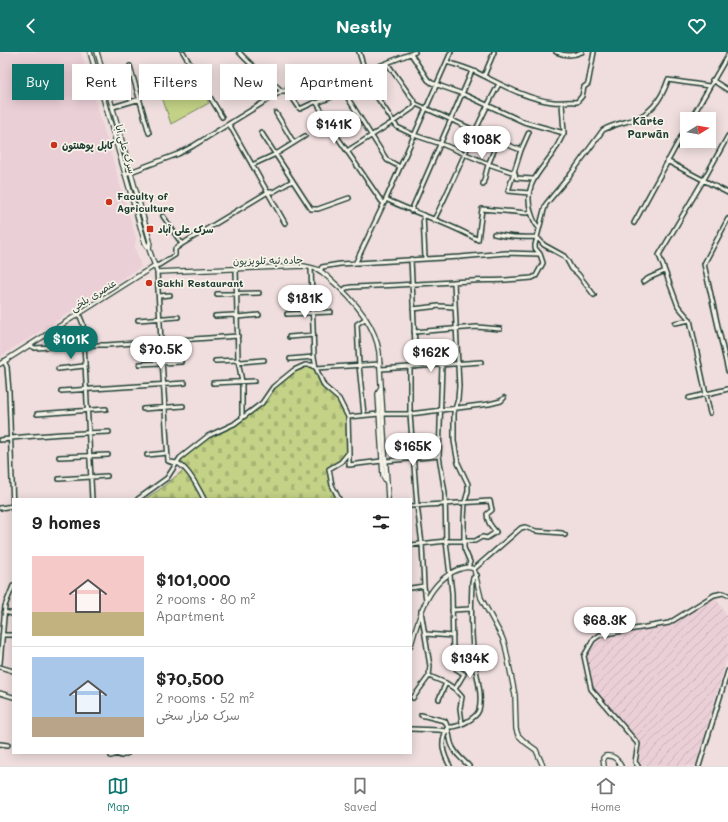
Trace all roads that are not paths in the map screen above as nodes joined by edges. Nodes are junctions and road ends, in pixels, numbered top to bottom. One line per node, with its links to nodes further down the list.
1 (90, 52): 16 (street, سرک علی آبا)
2 (97, 52): 14 (street)
3 (182, 52): 43 (street)
4 (239, 52): 27 (street)
5 (359, 52): 18 (street)
6 (415, 52): 12 (street)
7 (451, 52): 15 (street)
8 (494, 52): 21 (street)
9 (556, 52): 10 (street)
10 (582, 52)
11 (594, 52): 36 (street)
12 (411, 54): 17 (street); 23 (street)
13 (728, 54): 22 (street)
14 (100, 61): 16 (street); 39 (street)
15 (448, 62): 20 (street); 23 (street)
16 (93, 63): 70 (street, سرک علی آبا)
17 (387, 63): 37 (street)
18 (363, 64)
19 (131, 69): 29 (street)
20 (472, 71): 21 (street); 28 (street)
21 (484, 76): 24 (street)
22 (712, 80): 25 (street); 26 (street)
23 (438, 84): 28 (street); 40 (street)
24 (499, 84): 36 (street); 38 (street)
25 (709, 86): 41 (street); 89 (street)
26 (728, 90)
27 (284, 91): 35 (street); 46 (street)
28 (463, 94): 38 (street); 44 (street)
29 (139, 96)
30 (139, 99): 39 (street)
31 (140, 100): 50 (street)
32 (324, 100): 35 (street)
33 (349, 100): 52 (street)
34 (379, 100): 45 (street)
35 (317, 103): 60 (street)
36 (562, 103): 51 (street)
37 (416, 104): 40 (street); 45 (street)
38 (487, 105): 47 (street); 51 (street)
39 (113, 107): 68 (street)
40 (426, 109): 44 (street); 53 (street)
41 (695, 112)
42 (276, 113): 58 (street)
43 (222, 117)
44 (452, 120): 47 (street); 59 (street)
45 (393, 122): 52 (street); 53 (street)
46 (229, 124): 65 (street); 68 (street)
47 (475, 131): 57 (street); 63 (street)
48 (261, 132): 62 (street)
49 (529, 132): 61 (street)
50 (149, 133)
51 (564, 133): 71 (street)
52 (370, 135): 60 (street); 67 (street)
53 (414, 135): 59 (street); 67 (street)
54 (305, 136): 58 (street)
55 (728, 136): 73 (street)
56 (680, 139): 64 (street)
57 (498, 141): 61 (street); 66 (street)
58 (294, 143): 62 (street)
59 (440, 144): 63 (street); 81 (street)
60 (347, 150): 80 (street)
61 (521, 150): 69 (street)
62 (276, 154): 65 (street); 72 (street)
63 (464, 154): 66 (street); 86 (street)
64 (668, 161): 73 (street); 88 (street)
65 (252, 164): 75 (street)
66 (488, 164): 69 (street); 74 (street)
67 (400, 167): 79 (street)
68 (131, 172): 70 (street); 93 (street)
69 (515, 173): 71 (street); 76 (street)
70 (125, 174): 93 (street, سرک علی آبا)
71 (533, 179): 76 (street)
72 (292, 181): 75 (street); 78 (street)
73 (703, 181): 77 (street); 103 (street)
74 (483, 184)
75 (268, 192): 87 (street); 92 (street)
76 (529, 193): 82 (street)
77 (728, 193)
78 (349, 198)
79 (386, 199): 80 (street); 81 (street)
80 (384, 203): 97 (street)
81 (411, 211): 83 (street)
82 (531, 212): 86 (street); 89 (street)
83 (423, 215): 86 (street); 95 (street)
84 (163, 216): 92 (street)
85 (728, 219): 160 (street)
86 (434, 220)
87 (285, 223)
88 (634, 223)
89 (539, 228): 91 (street)
90 (494, 234): 91 (street)
91 (537, 237): 94 (street); 114 (street)
92 (182, 244): 98 (street)
93 (149, 249): 98 (street)
94 (540, 254): 95 (street); 104 (street)
95 (425, 258): 96 (street)
96 (411, 259): 97 (street); 106 (street)
97 (356, 262): 101 (street)
98 (154, 266): 102 (street); 120 (street, عنصری بلخی)
99 (312, 268): 100 (street, جاده تپه تلویزیون); 101 (street, جاده تپه تلویزیون); 107 (street)
100 (236, 269): 102 (street, جاده تپه تلویزیون); 112 (street)
101 (320, 271): 108 (street, جاده تپه تلویزیون)
102 (157, 272): 115 (street)
103 (665, 272): 105 (street); 129 (street)
104 (454, 282): 106 (street); 116 (street)
105 (643, 282)
106 (413, 285): 108 (street); 117 (street)
107 (311, 291): 110 (street); 119 (street)
108 (343, 291): 127 (street, جاده تپه تلویزیون)
109 (260, 293): 112 (street)
110 (287, 293)
111 (217, 294): 112 (street)
112 (237, 294): 125 (street)
113 (170, 295): 115 (street)
114 (594, 295)
115 (159, 296): 126 (street)
116 (455, 307): 117 (street); 131 (street)
117 (413, 309): 133 (street)
118 (331, 312): 119 (street)
119 (312, 313): 121 (street); 134 (street)
120 (79, 314): 138 (street, عنصری بلخی); 139 (street)
121 (287, 314)
122 (215, 316): 125 (street)
123 (258, 316): 125 (street)
124 (178, 317): 126 (street)
125 (237, 317): 135 (street)
126 (160, 318): 128 (street); 137 (street)
127 (365, 319): 150 (street, جاده تپه تلویزیون); 152 (street)
128 (138, 320)
129 (690, 320): 130 (street); 169 (street)
130 (675, 323)
131 (457, 328): 132 (street); 133 (street); 151 (street)
132 (500, 329)
133 (414, 332): 156 (street)
134 (314, 335): 136 (street); 140 (street)
135 (238, 336): 137 (street); 142 (street)
136 (289, 337)
137 (161, 342): 139 (street); 145 (street)
138 (29, 345): 139 (street); 148 (street, عنصری بلخی)
139 (83, 345): 154 (street)
140 (314, 357): 141 (street); 157 (street)
141 (290, 359)
142 (238, 360): 143 (street); 144 (street); 161 (street)
143 (264, 360)
144 (215, 361)
145 (162, 362): 146 (street); 149 (street); 165 (street)
146 (181, 362)
147 (481, 362): 151 (street)
148 (2, 363): 188 (street)
149 (140, 364)
150 (380, 364): 152 (street); 159 (street, جاده تپه تلویزیون)
151 (458, 364): 153 (street); 174 (street)
152 (359, 365): 157 (street); 183 (street)
153 (442, 365): 156 (street); 178 (street)
154 (84, 366): 158 (street); 167 (street)
155 (410, 367): 156 (street); 159 (street); 182 (street)
156 (416, 367)
157 (316, 368): 184 (street); 185 (street)
158 (58, 369)
159 (380, 369): 181 (street, جاده تپه تلویزیون)
160 (728, 371)
161 (242, 382): 162 (street); 164 (street); 185 (street)
162 (255, 382)
163 (185, 383): 165 (street)
164 (213, 383)
165 (164, 385): 167 (street); 173 (street)
166 (728, 389): 169 (street)
167 (85, 390): 168 (street); 177 (street)
168 (61, 391)
169 (706, 394): 171 (street); 179 (street)
170 (504, 398): 174 (street)
171 (689, 398)
172 (183, 406): 173 (street)
173 (165, 408): 176 (street); 191 (street)
174 (456, 408): 178 (street); 209 (street)
175 (106, 409): 177 (street)
176 (143, 409)
177 (87, 411): 180 (street); 187 (street)
178 (440, 411): 182 (street); 195 (street)
179 (710, 413)
180 (37, 414)
181 (381, 414): 182 (street); 183 (street); 198 (street, جاده تپه تلویزیون)
182 (410, 414): 197 (street)
183 (364, 415): 184 (street)
184 (348, 417): 190 (street)
185 (242, 418): 199 (street)
186 (109, 432): 187 (street)
187 (88, 433): 188 (street); 193 (street)
188 (10, 439): 189 (street); 203 (street)
189 (0, 440)
190 (349, 452): 198 (street); 207 (street)
191 (167, 453): 192 (street); 199 (street)
192 (148, 454)
193 (90, 455): 194 (street); 196 (street); 201 (street)
194 (108, 455)
195 (439, 456): 197 (street); 210 (street)
196 (59, 457)
197 (414, 459): 198 (street); 211 (street)
198 (384, 461): 208 (street, جاده تپه تلویزیون)
199 (177, 463): 205 (street); 206 (street)
200 (107, 476): 201 (street)
201 (90, 477): 202 (street); 204 (street)
202 (59, 479)
203 (13, 498)
204 (91, 498)
205 (139, 498)
206 (203, 498)
207 (338, 498)
208 (388, 498)
209 (465, 502): 210 (street); 217 (street); 217 (street)
210 (446, 503): 211 (street); 216 (street)
211 (417, 505): 213 (street); 218 (street)
212 (12, 506): 214 (street)
213 (412, 506)
214 (0, 508)
215 (565, 535): 221 (street)
216 (446, 541): 217 (street); 218 (street); 222 (street)
217 (464, 541): 220 (street)
218 (422, 544): 219 (street); 224 (street)
219 (412, 545)
220 (468, 567): 221 (street); 222 (street)
221 (474, 569): 223 (street)
222 (450, 573): 228 (street); 230 (street)
223 (477, 575): 229 (street); 265 (street)
224 (424, 586): 226 (street); 228 (street)
225 (12, 588): 232 (street)
226 (412, 588)
227 (728, 595): 268 (street)
228 (426, 600): 231 (street)
229 (470, 609): 230 (street); 240 (street)
230 (452, 610): 237 (street)
231 (422, 611): 234 (street); 238 (street)
232 (4, 612): 233 (street); 235 (street)
233 (12, 614)
234 (426, 634): 237 (street); 245 (street)
235 (2, 635): 236 (street); 241 (street)
236 (12, 635)
237 (453, 636): 239 (street)
238 (412, 642)
239 (456, 655): 240 (street); 247 (street)
240 (474, 659): 253 (street)
241 (0, 663)
242 (0, 667): 243 (street)
243 (12, 671)
244 (728, 671): 269 (street)
245 (429, 676): 246 (street); 250 (street)
246 (446, 683): 247 (street); 251 (street)
247 (455, 689): 253 (street)
248 (0, 693): 249 (street)
249 (12, 697)
250 (413, 698)
251 (439, 699)
252 (420, 715): 254 (street)
253 (462, 723): 254 (street)
254 (448, 727): 256 (street); 264 (street)
255 (412, 729): 256 (street)
256 (446, 731): 263 (street)
257 (0, 744): 258 (street)
258 (8, 745)
259 (116, 754): 262 (street)
260 (116, 754): 261 (street)
261 (126, 754)
262 (111, 756)
263 (450, 766)
264 (469, 766)
265 (544, 766)
266 (604, 766): 267 (street)
267 (621, 766)
268 (638, 766)
269 (699, 766)

